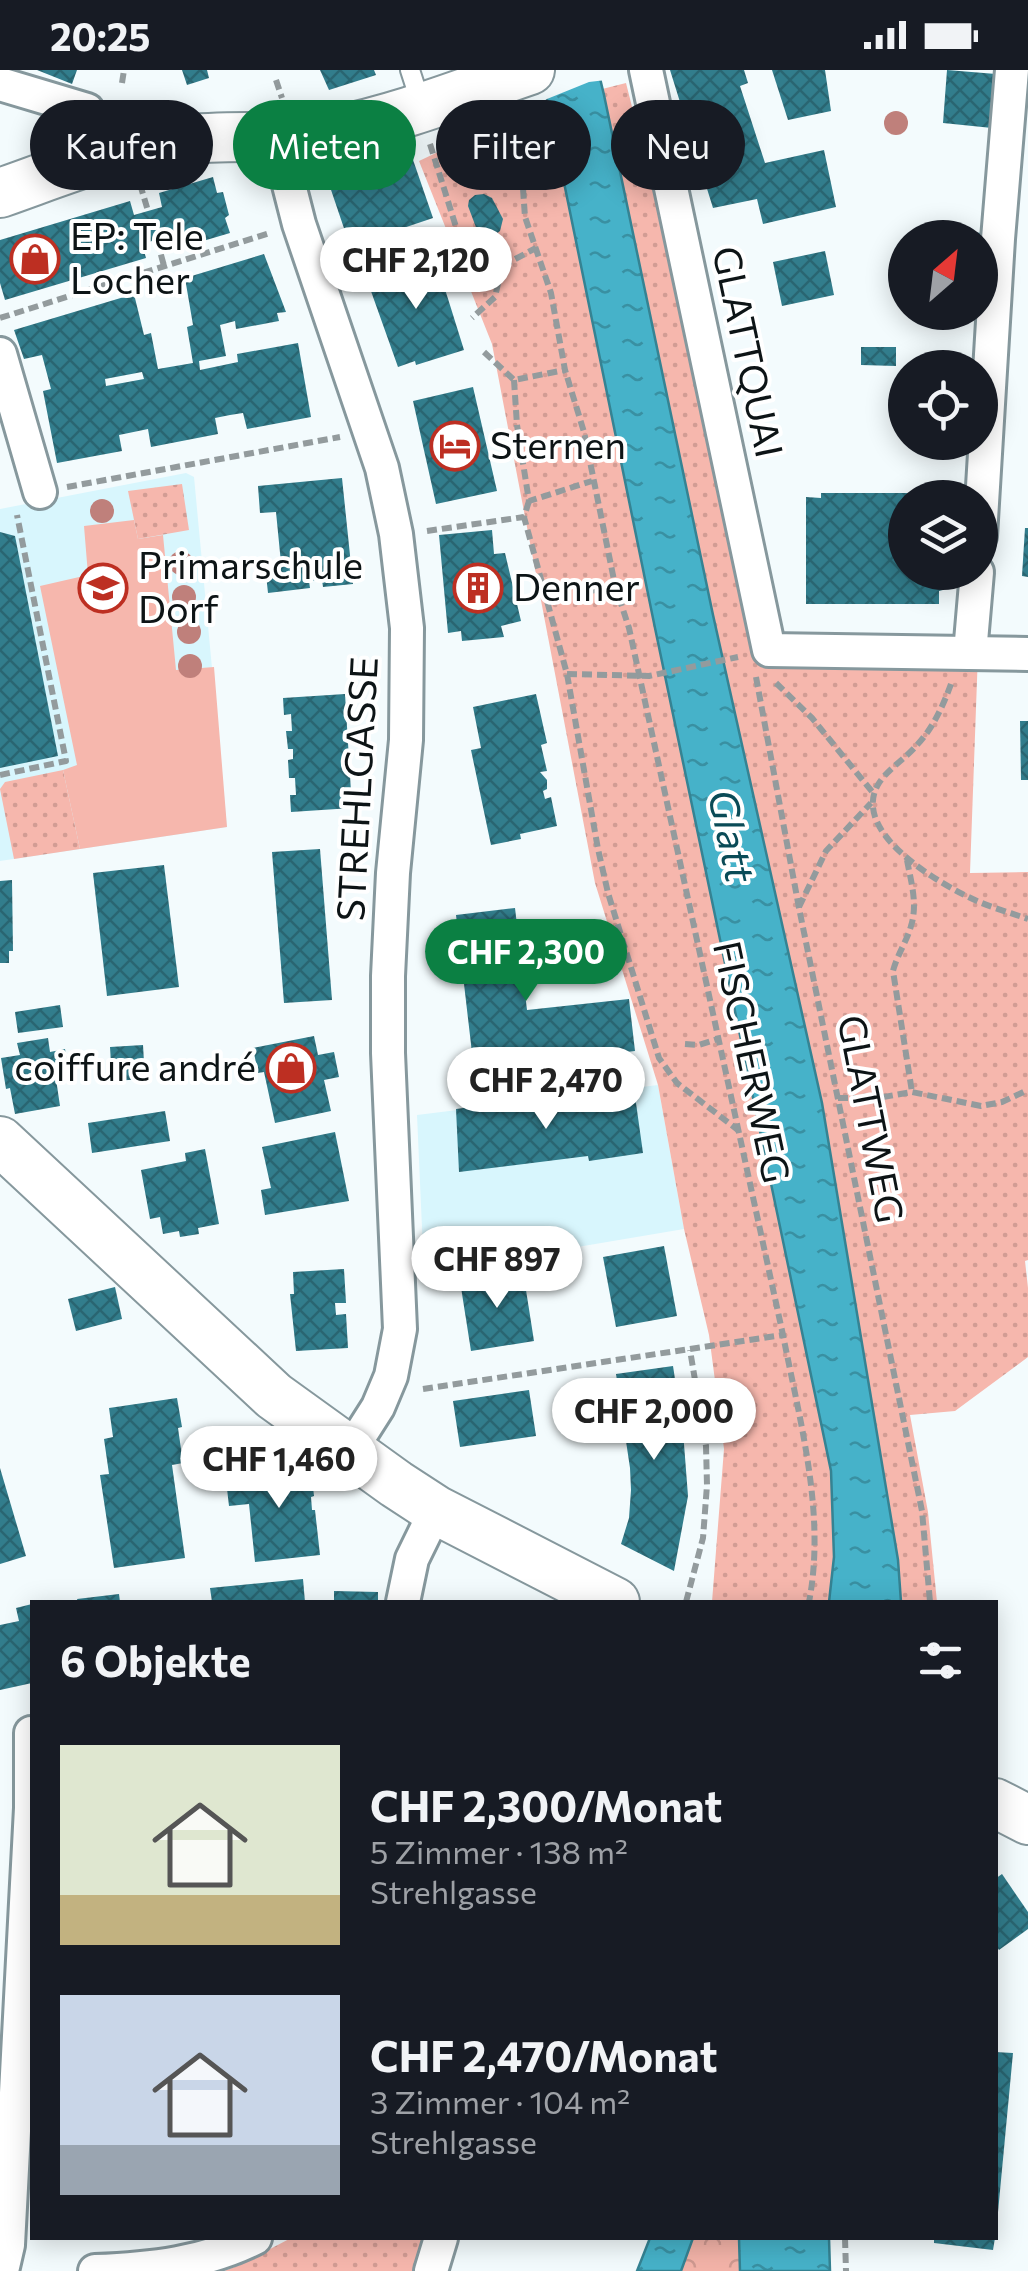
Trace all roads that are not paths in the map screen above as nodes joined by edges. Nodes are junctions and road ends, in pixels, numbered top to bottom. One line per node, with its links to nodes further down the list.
1 (646, 70): 14 (street, GLATTQUAI)
2 (1012, 70): 11 (street)
3 (523, 72): 5 (street)
4 (0, 84): 6 (street)
5 (416, 89)
6 (42, 100)
7 (30, 176): 9 (street)
8 (290, 190): 17 (street, STREHLGASSE)
9 (0, 193)
10 (0, 354): 12 (street)
11 (983, 480)
12 (27, 496)
13 (974, 590): 14 (street)
14 (964, 653): 15 (street)
15 (1028, 654)
16 (0, 1141): 17 (street)
17 (350, 1451): 18 (street)
18 (436, 1510): 19 (street); 20 (street)
19 (403, 1600)
20 (610, 1600)
21 (30, 1733): 22 (street)
22 (0, 1734)
23 (998, 1805): 24 (street)
24 (1028, 1820)
25 (30, 1827): 28 (street)
26 (252, 2240): 29 (street)
27 (440, 2240): 30 (street)
28 (2, 2271)
29 (94, 2271)
30 (431, 2271)

